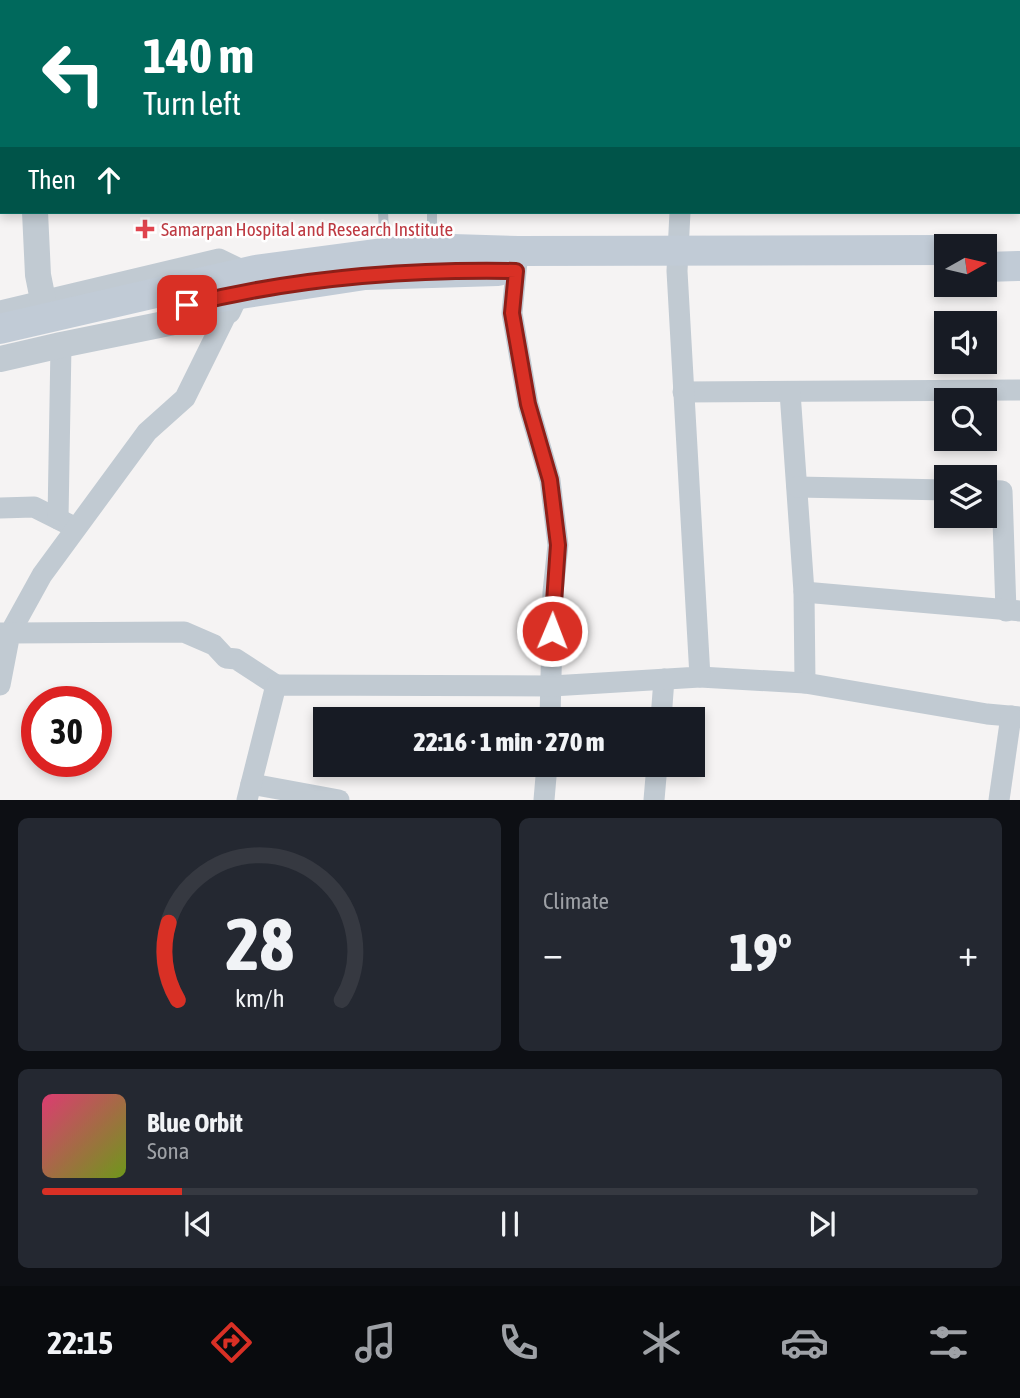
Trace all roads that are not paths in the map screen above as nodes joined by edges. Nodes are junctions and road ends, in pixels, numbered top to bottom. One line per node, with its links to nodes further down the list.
1 (35, 214): 16 (street)
2 (383, 214): 9 (lane)
3 (432, 214): 5 (lane)
4 (680, 214): 10 (street)
5 (432, 249): 9 (main road); 11 (main road)
6 (934, 250): 10 (main road)
7 (998, 250): 8 (main road)
8 (1020, 250)
9 (385, 253): 15 (main road)
10 (678, 260): 11 (main road); 14 (main road); 23 (street)
11 (517, 261): 15 (main road); 38 (street)
12 (998, 267): 13 (main road)
13 (1020, 267)
14 (934, 268)
15 (226, 291): 16 (street); 18 (main road); 19 (street); 20 (main road); 29 (street)
16 (43, 300): 17 (street)
17 (0, 311)
18 (0, 329)
19 (61, 345): 21 (street); 29 (street)
20 (0, 349)
21 (0, 359)
22 (1020, 390): 24 (street)
23 (683, 392): 24 (street); 33 (street)
24 (790, 392): 25 (street)
25 (797, 487): 26 (street); 30 (street)
26 (934, 490)
27 (1003, 491): 31 (street)
28 (0, 508): 29 (street)
29 (67, 523): 32 (street)
30 (804, 592): 31 (street); 35 (street)
31 (1013, 611)
32 (5, 633): 36 (street); 37 (street)
33 (700, 677): 34 (street); 35 (street)
34 (664, 679): 38 (street); 40 (street)
35 (805, 683): 41 (street)
36 (0, 685)
37 (276, 685): 38 (street); 44 (street)
38 (552, 686): 39 (street)
39 (551, 707)
40 (662, 707)
41 (1016, 717): 48 (street)
42 (546, 777): 46 (street)
43 (656, 777): 47 (street)
44 (249, 792): 45 (street)
45 (339, 800)
46 (544, 800)
47 (654, 800)
48 (999, 800)

